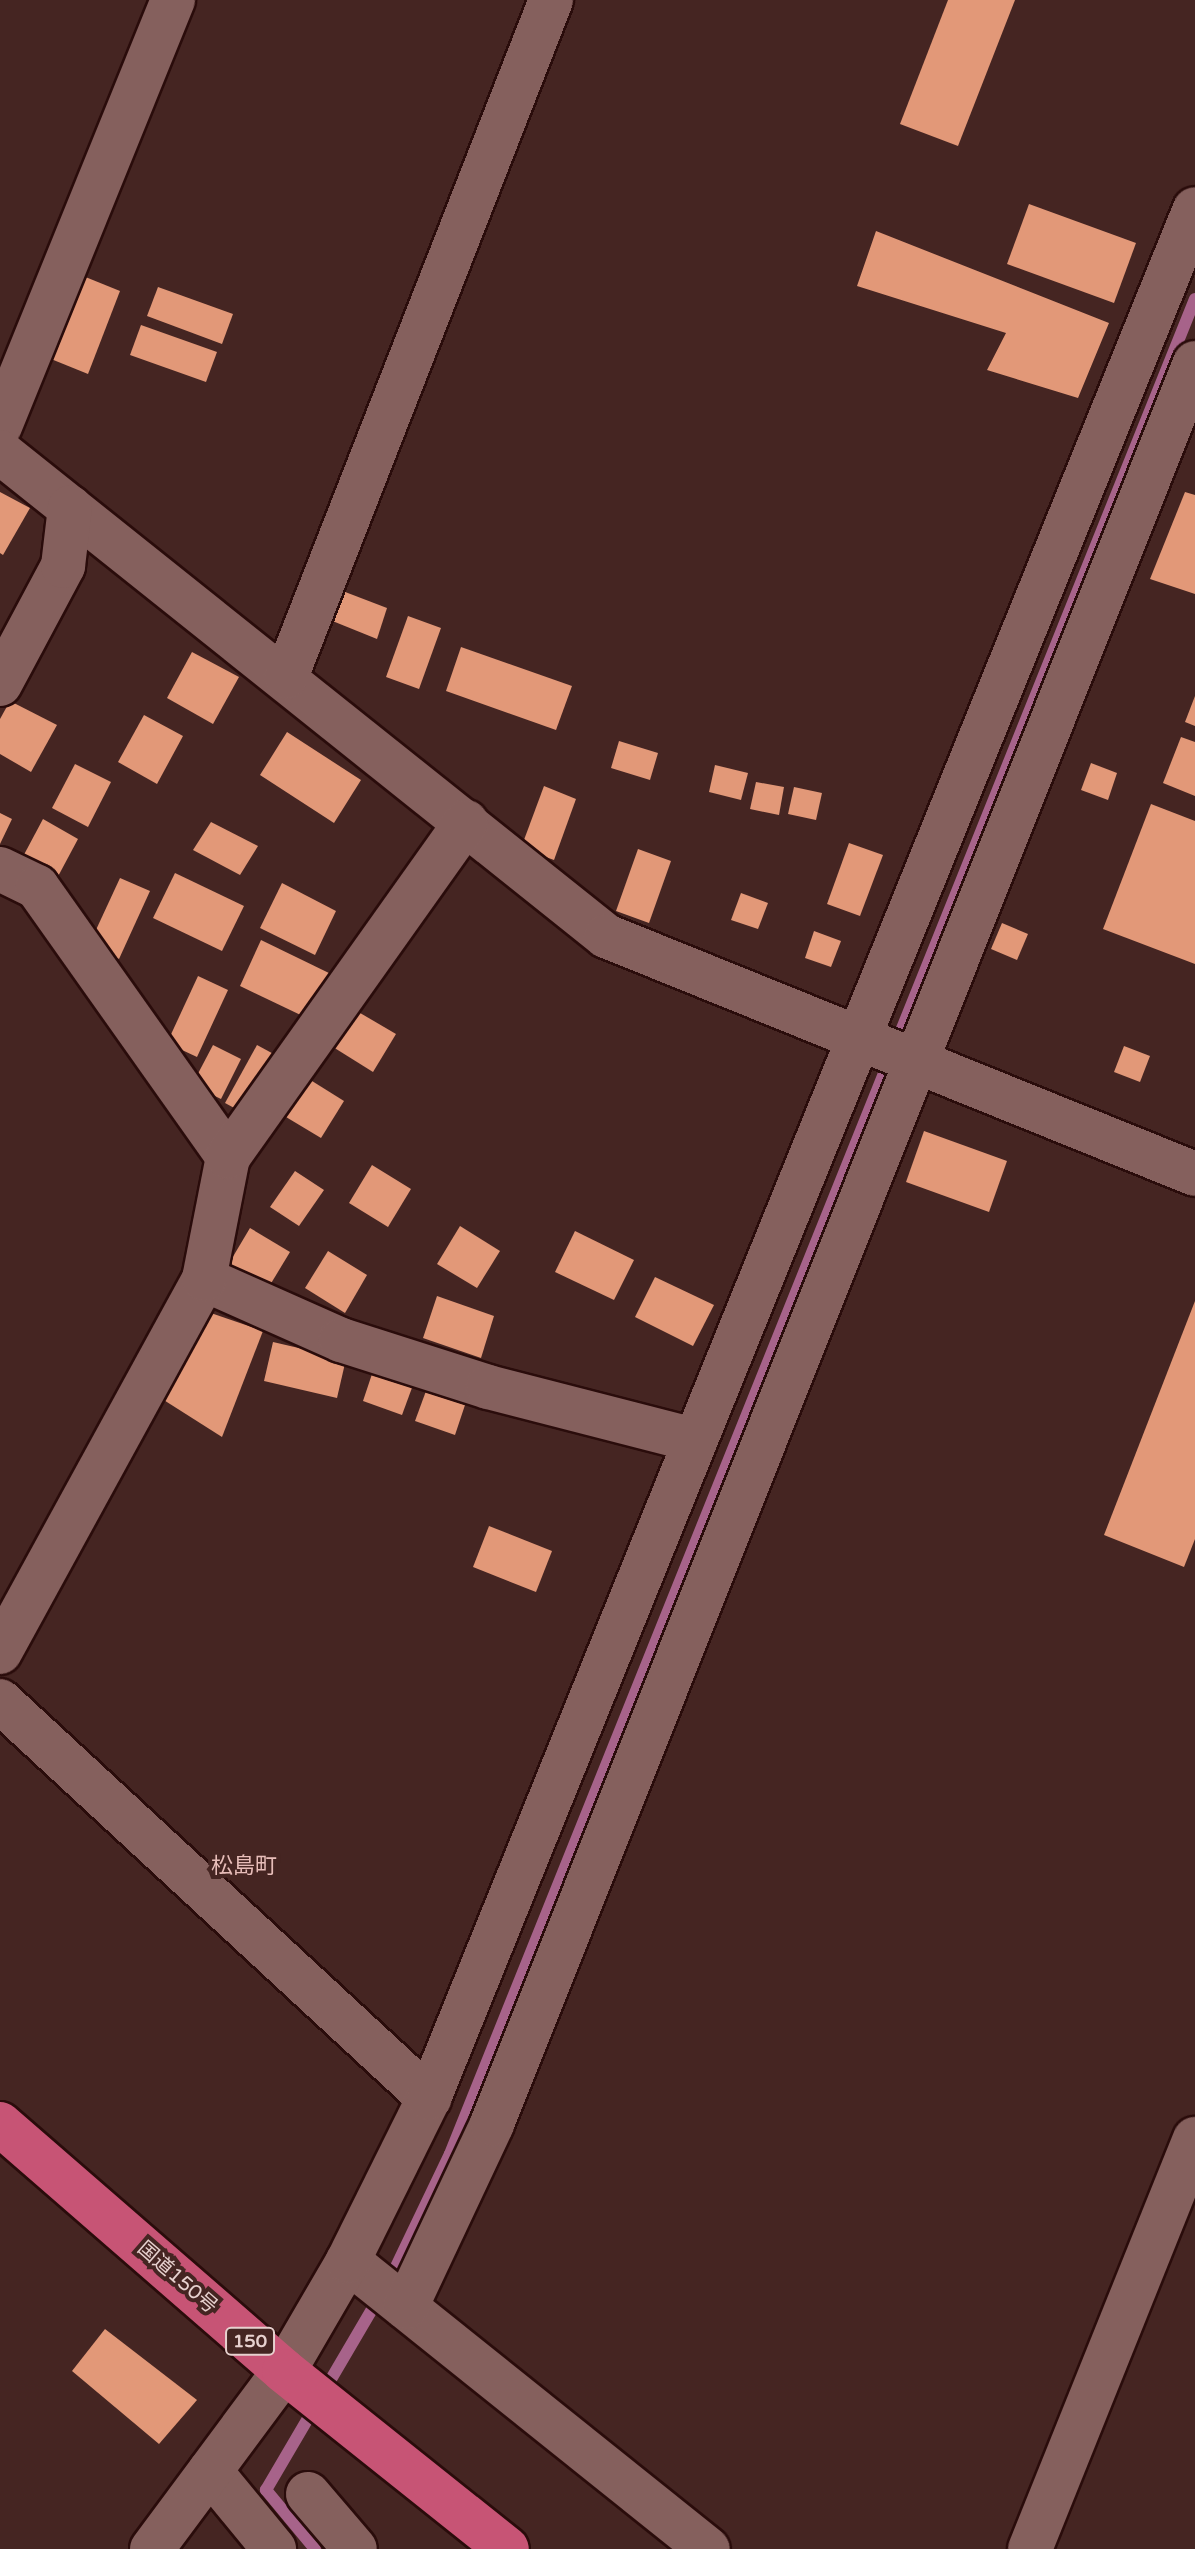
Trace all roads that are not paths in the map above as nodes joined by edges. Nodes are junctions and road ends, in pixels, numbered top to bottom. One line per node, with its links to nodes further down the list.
1 (173, 0): 5 (street)
2 (551, 0): 8 (street)
3 (1195, 209): 12 (street)
4 (1195, 363): 12 (street)
5 (0, 426)
6 (0, 452): 7 (street)
7 (70, 507): 8 (street); 9 (street)
8 (286, 677): 10 (street)
9 (0, 684)
10 (466, 822): 12 (street); 13 (street)
11 (0, 869): 13 (street)
12 (890, 1050): 14 (street); 16 (street); 23 (street)
13 (228, 1157): 15 (street)
14 (1195, 1174)
15 (204, 1279): 16 (street); 17 (street)
16 (695, 1440): 19 (street)
17 (0, 1652)
18 (0, 1701): 19 (street)
19 (429, 2098): 22 (street)
20 (0, 2124): 24 (highway, 国道150号 / 150)
21 (1195, 2139): 32 (street)
22 (348, 2261): 23 (street); 24 (street)
23 (406, 2307): 31 (street)
24 (284, 2371): 25 (street); 30 (highway, 国道150号 / 150)
25 (210, 2471): 27 (street); 28 (street)
26 (308, 2494): 29 (street)
27 (152, 2549)
28 (274, 2549)
29 (355, 2549)
30 (507, 2549)
31 (708, 2549)
32 (1030, 2549)

